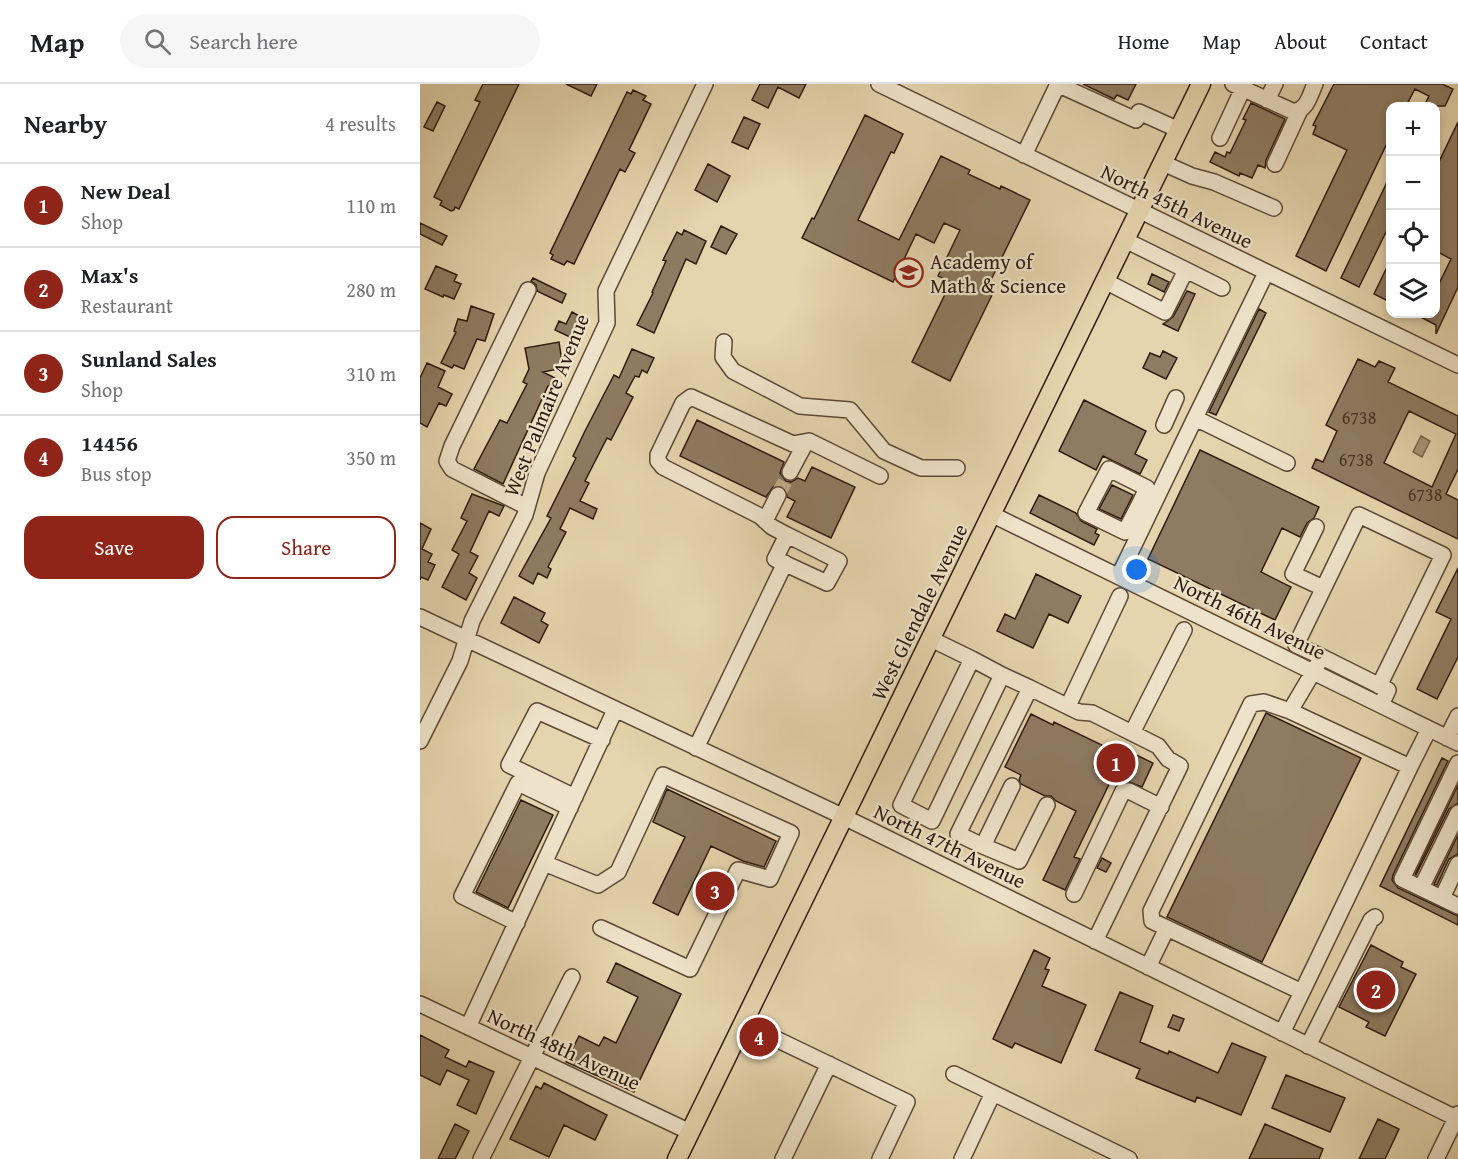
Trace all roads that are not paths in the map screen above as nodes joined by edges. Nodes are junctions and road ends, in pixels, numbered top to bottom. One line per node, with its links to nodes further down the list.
1 (705, 84): 34 (street, West Palmaire Avenue)
2 (879, 84): 12 (street, North 45th Avenue)
3 (1058, 84): 10 (street); 12 (street)
4 (1201, 84): 10 (main road, West Glendale Avenue)
5 (1275, 84): 8 (street)
6 (1315, 84): 9 (street)
7 (1240, 86): 8 (street); 11 (street)
8 (1267, 100): 9 (street)
9 (1299, 112): 14 (street)
10 (1179, 130): 13 (main road, West Glendale Avenue)
11 (1220, 138)
12 (1024, 155): 16 (street, North 45th Avenue)
13 (1163, 163): 15 (street); 16 (main road, West Glendale Avenue)
14 (1275, 164)
15 (1274, 208)
16 (1139, 211): 17 (main road, West Glendale Avenue); 19 (street, North 45th Avenue)
17 (1125, 240): 18 (street); 20 (main road, West Glendale Avenue)
18 (1186, 270): 20 (street); 21 (street)
19 (1266, 273): 24 (street, North 45th Avenue); 26 (street)
20 (1105, 281): 35 (main road, West Glendale Avenue)
21 (1222, 288)
22 (528, 290): 34 (street)
23 (724, 342): 30 (street)
24 (1458, 365)
25 (1176, 398): 27 (street)
26 (1195, 418): 29 (street); 40 (street)
27 (1164, 425)
28 (806, 442): 31 (street); 32 (street); 36 (street)
29 (1287, 463)
30 (957, 468)
31 (790, 472)
32 (880, 476)
33 (778, 495): 36 (street)
34 (527, 507): 45 (street, West Palmaire Avenue)
35 (991, 514): 40 (street, North 46th Avenue); 46 (main road, West Glendale Avenue)
36 (765, 521): 38 (street)
37 (1316, 527): 41 (street)
38 (787, 535): 39 (street); 39 (street)
39 (785, 563): 63 (street)
40 (1119, 576): 49 (street, North 46th Avenue)
41 (1323, 588): 47 (street); 51 (street)
42 (1120, 596): 54 (street)
43 (420, 617): 45 (street, North 47th Avenue)
44 (1184, 630): 59 (street)
45 (467, 639): 55 (street, North 47th Avenue); 62 (street, West Palmaire Avenue)
46 (931, 639): 48 (street); 71 (main road, West Glendale Avenue)
47 (1322, 657): 49 (street); 51 (street)
48 (972, 659): 50 (street); 72 (street)
49 (1315, 672): 53 (street, North 46th Avenue); 56 (street)
50 (1002, 675): 52 (street); 72 (street)
51 (1379, 686): 53 (street)
52 (1030, 688): 54 (street); 73 (street)
53 (1381, 705): 58 (street, North 46th Avenue)
54 (1068, 706): 59 (street)
55 (615, 710): 60 (street); 63 (street, North 47th Avenue)
56 (1290, 711): 65 (street); 84 (street)
57 (1458, 716): 61 (street)
58 (1429, 729): 61 (street, North 46th Avenue); 65 (street)
59 (1132, 733): 69 (street)
60 (602, 740): 67 (street); 67 (street)
61 (1453, 740)
62 (420, 741)
63 (696, 748): 71 (street, North 47th Avenue)
64 (1458, 763): 77 (street)
65 (1410, 767): 88 (street)
66 (1012, 786): 74 (street)
67 (573, 803): 75 (street); 82 (street)
68 (1047, 805): 74 (street)
69 (1161, 807): 78 (street); 85 (street)
70 (1458, 813): 77 (street)
71 (844, 817): 85 (street, North 47th Avenue); 90 (main road, West Glendale Avenue)
72 (932, 821): 73 (street)
73 (958, 834): 74 (street)
74 (983, 846)
75 (544, 863): 82 (street); 83 (street)
76 (1458, 864): 79 (street)
77 (1421, 888): 79 (street)
78 (1074, 894)
79 (1442, 898): 80 (street)
80 (1458, 906)
81 (1375, 917): 93 (street)
82 (517, 923): 91 (street)
83 (601, 928)
84 (1167, 928): 86 (street); 88 (street)
85 (1095, 941): 86 (street, North 47th Avenue)
86 (1148, 967): 92 (street, North 47th Avenue)
87 (572, 977): 94 (street)
88 (1302, 992): 92 (street)
89 (420, 1004): 91 (street, North 48th Avenue)
90 (743, 1023): 95 (street); 99 (main road, West Glendale Avenue)
91 (468, 1027): 94 (street, North 48th Avenue)
92 (1282, 1033): 93 (street, North 47th Avenue)
93 (1308, 1046): 98 (street, North 47th Avenue)
94 (531, 1057): 99 (street, North 48th Avenue); 100 (street)
95 (829, 1065): 102 (street); 103 (street)
96 (954, 1074): 97 (street)
97 (993, 1093): 104 (street); 105 (street)
98 (1457, 1117): 106 (street)
99 (690, 1132): 101 (main road, West Glendale Avenue)
100 (482, 1159)
101 (677, 1159)
102 (783, 1159)
103 (880, 1159)
104 (962, 1159)
105 (1129, 1159)
106 (1436, 1159)

